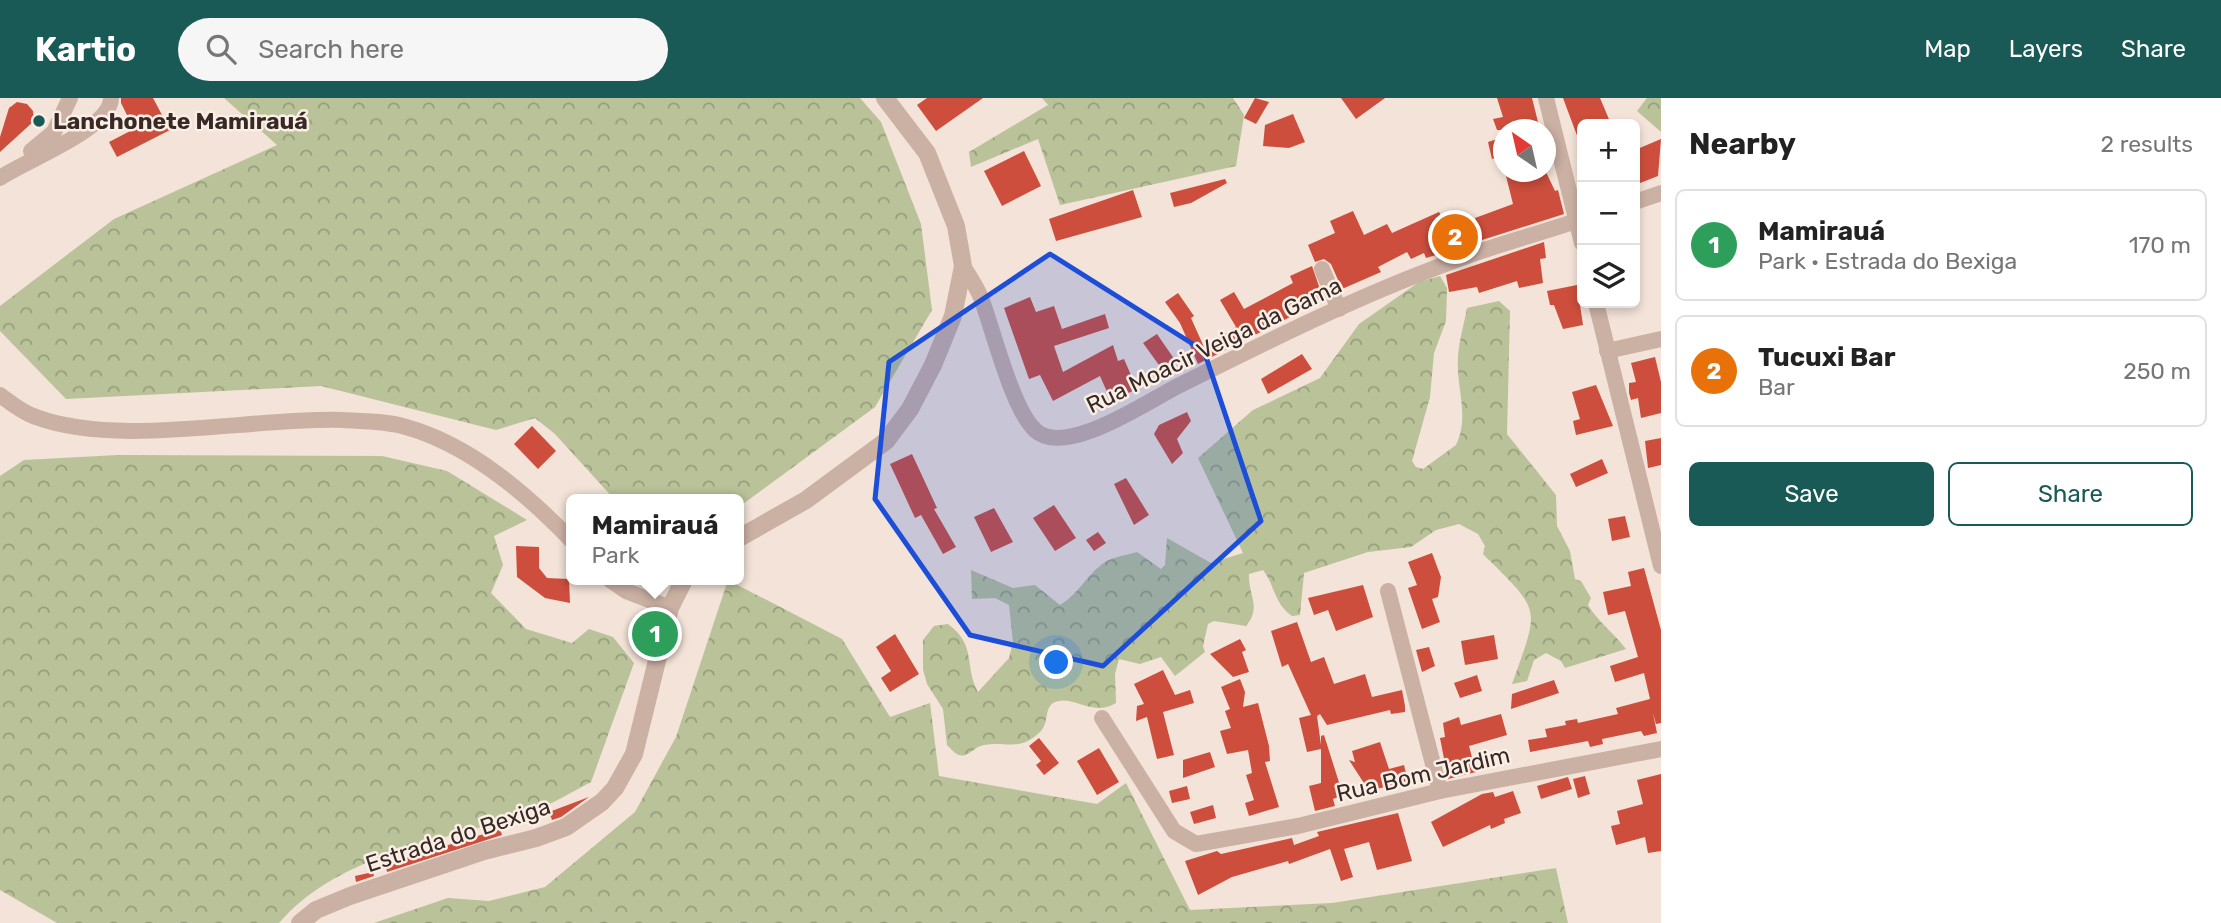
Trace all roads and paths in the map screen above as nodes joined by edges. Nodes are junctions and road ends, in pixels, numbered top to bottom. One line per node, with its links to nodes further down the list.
1 (70, 98): 5 (street)
2 (111, 98): 6 (street)
3 (885, 98): 11 (street)
4 (1546, 98): 9 (street)
5 (0, 170)
6 (0, 178)
7 (1661, 193): 8 (street)
8 (1640, 200)
9 (1577, 209)
10 (1577, 221): 14 (street, Rua Moacir Veiga da Gama)
11 (963, 266): 14 (street, Rua Moacir Veiga da Gama); 20 (street)
12 (1322, 269): 14 (street)
13 (1597, 308): 16 (street)
14 (1339, 309)
15 (1661, 339): 16 (street)
16 (1607, 351): 18 (street)
17 (0, 395): 19 (street)
18 (1654, 509): 21 (street)
19 (566, 535)
20 (744, 535)
21 (1661, 566)
22 (617, 585): 25 (street)
23 (682, 585): 25 (street, Estrada do Bexiga)
24 (1388, 591): 28 (street)
25 (670, 608): 29 (street, Estrada do Bexiga)
26 (1102, 718): 28 (street, Rua Bom Jardim)
27 (1661, 749): 28 (street, Rua Bom Jardim)
28 (1440, 791)
29 (300, 923)

